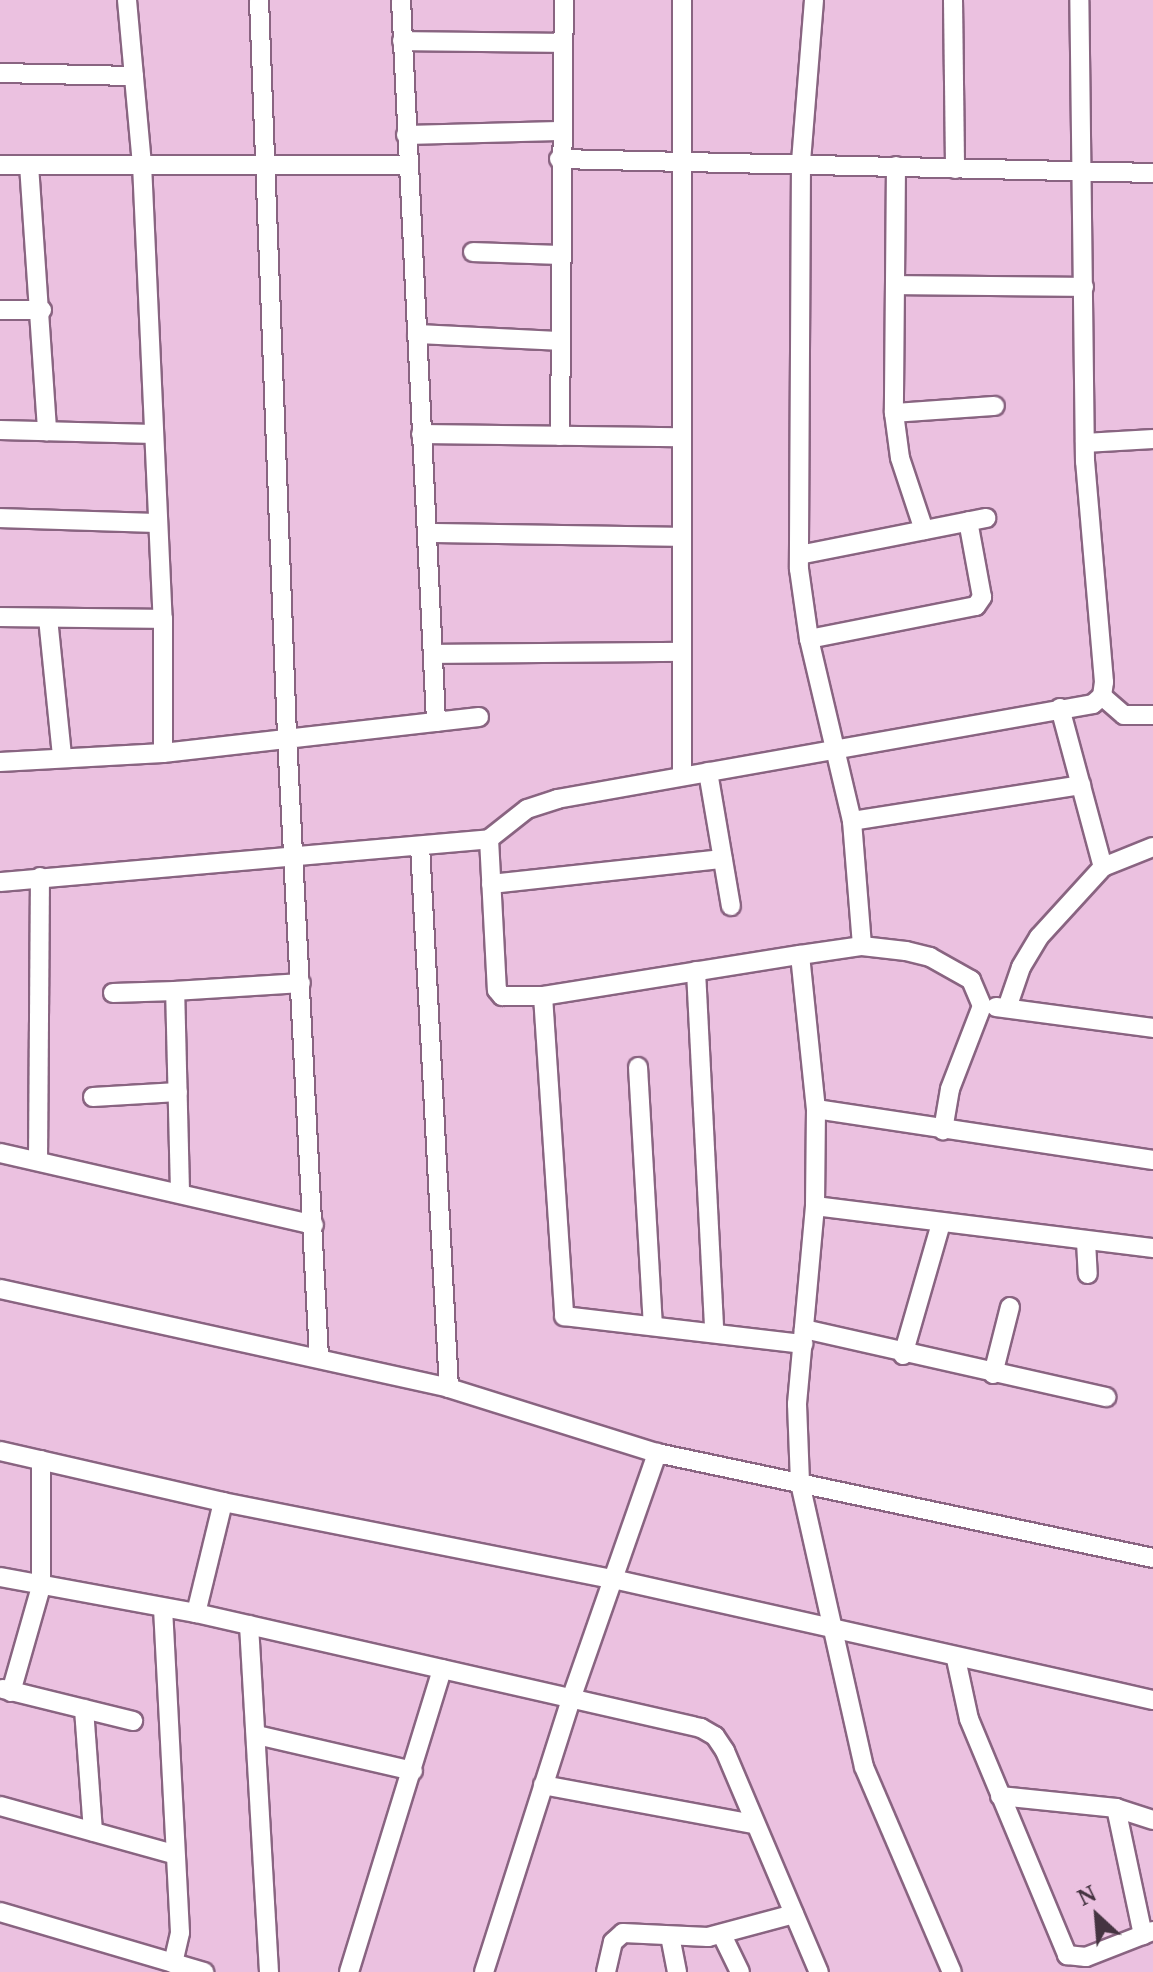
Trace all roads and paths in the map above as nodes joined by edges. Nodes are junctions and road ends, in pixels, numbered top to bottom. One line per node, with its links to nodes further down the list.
1 (127, 0): 12 (street)
2 (259, 0): 18 (street)
3 (401, 0): 9 (street)
4 (564, 0): 10 (street)
5 (682, 0): 17 (street)
6 (814, 0): 16 (street)
7 (953, 0): 24 (street)
8 (1079, 0): 26 (street)
9 (402, 41): 10 (street); 14 (street)
10 (561, 43): 13 (street)
11 (0, 73): 12 (street)
12 (134, 76): 19 (street)
13 (559, 131): 14 (street); 15 (street)
14 (406, 135): 22 (street)
15 (559, 159): 17 (street); 28 (street)
16 (801, 161): 17 (street); 23 (street); 50 (street)
17 (680, 162): 42 (street)
18 (262, 163): 19 (street); 22 (street); 62 (street)
19 (142, 164): 21 (street); 39 (street)
20 (0, 165): 21 (street)
21 (29, 165): 32 (street)
22 (407, 165): 33 (street)
23 (896, 166): 24 (street); 29 (street)
24 (955, 169): 26 (street)
25 (1153, 173): 26 (street)
26 (1082, 175): 30 (street)
27 (473, 252): 28 (street)
28 (559, 255): 34 (street)
29 (896, 285): 30 (street); 36 (street)
30 (1084, 287): 44 (street)
31 (0, 310): 32 (street)
32 (42, 310): 38 (street)
33 (417, 334): 34 (street); 40 (street)
34 (559, 341): 41 (street)
35 (995, 406): 36 (street)
36 (894, 413): 47 (street)
37 (0, 430): 38 (street)
38 (47, 431): 39 (street)
39 (154, 434): 46 (street)
40 (421, 434): 41 (street); 48 (street)
41 (560, 436): 42 (street)
42 (679, 437): 49 (street)
43 (1153, 439): 44 (street)
44 (1085, 443): 57 (street)
45 (0, 518): 46 (street)
46 (155, 523): 53 (street)
47 (924, 530): 50 (street); 54 (street)
48 (428, 533): 49 (street); 56 (street)
49 (680, 537): 55 (street)
50 (799, 555): 54 (street)
51 (0, 617): 52 (street)
52 (48, 618): 53 (street); 65 (street)
53 (163, 619): 64 (street)
54 (809, 639): 63 (street)
55 (681, 652): 56 (street); 68 (street)
56 (433, 654): 61 (street)
57 (1102, 696): 58 (street); 59 (street)
58 (1060, 708): 63 (street); 69 (street)
59 (1153, 715)
60 (479, 717): 61 (street)
61 (436, 722): 62 (street)
62 (287, 737): 64 (street); 74 (street)
63 (835, 746): 67 (street); 70 (street)
64 (163, 753): 65 (street)
65 (62, 757): 66 (street)
66 (0, 762)
67 (708, 772): 68 (street); 75 (street)
68 (682, 775): 71 (street)
69 (1081, 785): 70 (street); 76 (street)
70 (852, 821): 81 (street)
71 (489, 839): 72 (street); 79 (street)
72 (420, 846): 74 (street); 114 (street)
73 (1153, 847): 76 (street)
74 (293, 858): 77 (street); 84 (street)
75 (723, 859): 79 (street); 80 (street)
76 (1103, 867): 89 (street)
77 (40, 877): 78 (street); 98 (street)
78 (0, 882)
79 (491, 884): 87 (street)
80 (731, 906)
81 (862, 946): 82 (street); 88 (street)
82 (800, 955): 83 (street); 94 (street)
83 (696, 971): 87 (street); 109 (street)
84 (301, 983): 85 (street); 102 (street)
85 (175, 991): 86 (street); 92 (street)
86 (113, 993)
87 (543, 996): 108 (street)
88 (982, 1006): 89 (street); 95 (street)
89 (1007, 1008): 90 (street)
90 (1153, 1028)
91 (638, 1067): 108 (street)
92 (178, 1092): 93 (street); 99 (street)
93 (93, 1097)
94 (816, 1109): 95 (street); 100 (street)
95 (943, 1130): 97 (street)
96 (0, 1153): 98 (street)
97 (1153, 1160)
98 (38, 1161): 99 (street)
99 (180, 1191): 102 (street)
100 (815, 1206): 101 (street); 110 (street)
101 (941, 1223): 103 (street); 111 (street)
102 (314, 1225): 112 (street)
103 (1086, 1241): 104 (street); 105 (street)
104 (1153, 1248)
105 (1088, 1274)
106 (0, 1289): 112 (street)
107 (1010, 1307): 113 (street)
108 (653, 1325): 109 (street)
109 (714, 1332): 110 (street)
110 (804, 1336): 111 (street); 119 (street)
111 (903, 1355): 113 (street)
112 (319, 1357): 114 (street)
113 (993, 1374): 115 (street)
114 (449, 1388): 117 (street)
115 (1106, 1397)
116 (0, 1451): 118 (street)
117 (657, 1453): 119 (street); 123 (street)
118 (41, 1460): 120 (street); 124 (street)
119 (800, 1483): 121 (street); 128 (street)
120 (223, 1502): 123 (street); 126 (street)
121 (1153, 1558)
122 (0, 1577): 124 (street)
123 (613, 1579): 128 (street); 132 (street)
124 (41, 1587): 125 (street); 131 (street)
125 (163, 1608): 126 (street); 145 (street)
126 (196, 1613): 127 (street)
127 (249, 1625): 130 (street); 136 (street)
128 (831, 1630): 129 (street); 161 (street)
129 (956, 1659): 133 (street); 139 (street)
130 (442, 1669): 132 (street); 137 (street)
131 (6, 1690): 134 (street)
132 (571, 1699): 138 (street); 143 (street)
133 (1153, 1700)
134 (84, 1709): 135 (street); 144 (street)
135 (133, 1721)
136 (257, 1735): 137 (street); 154 (street)
137 (413, 1771): 155 (street)
138 (543, 1785): 143 (street); 156 (street)
139 (1000, 1796): 141 (street); 152 (street)
140 (0, 1806): 144 (street)
141 (1116, 1808): 142 (street); 148 (street)
142 (1153, 1820)
143 (754, 1824): 147 (street)
144 (93, 1832): 145 (street)
145 (173, 1854): 151 (street)
146 (0, 1912): 151 (street)
147 (794, 1914): 149 (street); 160 (street)
148 (1148, 1933): 152 (street)
149 (722, 1935): 150 (street); 159 (street)
150 (670, 1936): 157 (street); 158 (street)
151 (173, 1963): 153 (street)
152 (1077, 1965)
153 (204, 1972)
154 (269, 1972)
155 (349, 1972)
156 (484, 1972)
157 (606, 1972)
158 (677, 1972)
159 (740, 1972)
160 (819, 1972)
161 (952, 1972)

